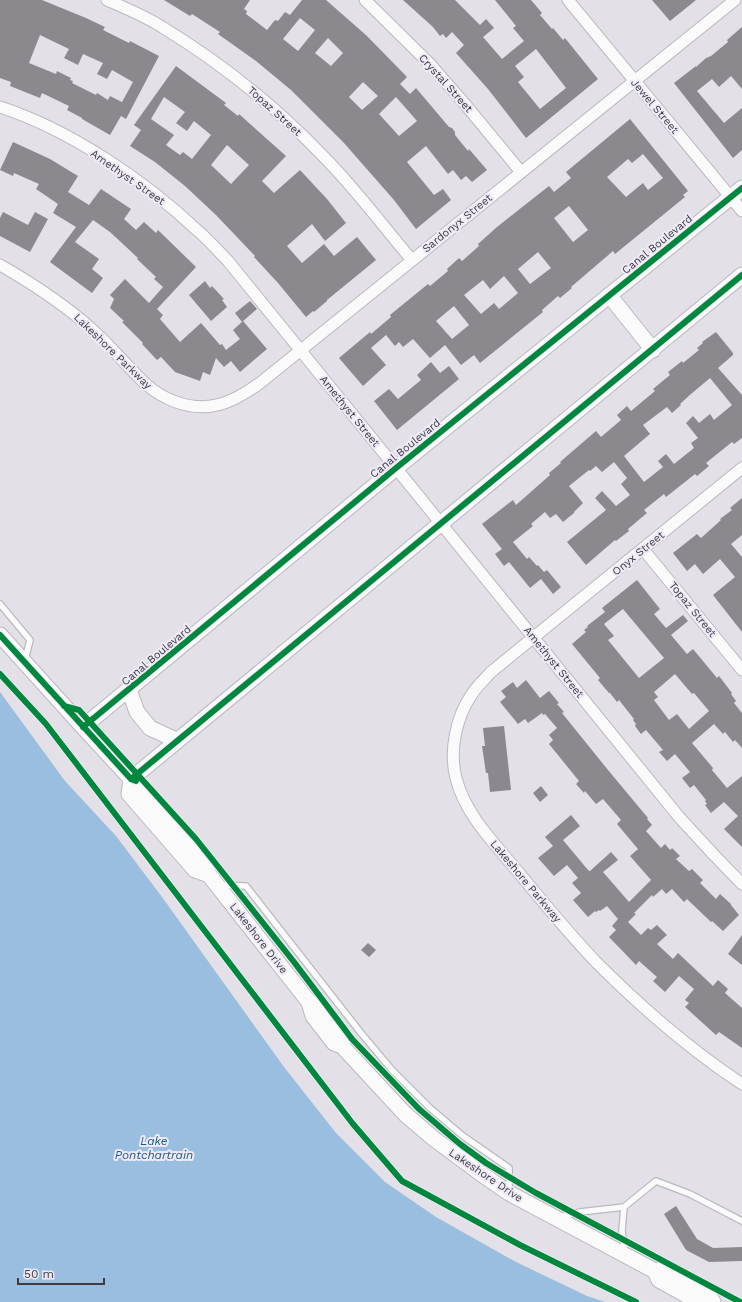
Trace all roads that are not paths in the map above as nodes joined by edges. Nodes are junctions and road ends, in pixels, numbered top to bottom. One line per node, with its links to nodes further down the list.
1 (107, 0): 10 (street, Topaz Street)
2 (365, 0): 7 (street, Crystal Street)
3 (568, 0): 5 (street, Jewel Street)
4 (735, 0): 5 (street, Sardonyx Street)
5 (635, 81): 7 (street, Sardonyx Street); 8 (street, Jewel Street)
6 (0, 107): 14 (street, Amethyst Street)
7 (521, 172): 10 (street, Sardonyx Street)
8 (736, 192): 9 (street, Jewel Street); 13 (street, Canal Boulevard)
9 (742, 211)
10 (412, 260): 14 (street, Sardonyx Street)
11 (0, 265): 16 (street, Lakeshore Parkway)
12 (742, 275): 15 (street)
13 (609, 296): 15 (street); 17 (street, Canal Boulevard)
14 (301, 350): 16 (street, Sardonyx Street); 17 (street, Amethyst Street)
15 (653, 350): 19 (street)
16 (165, 398)
17 (396, 468): 19 (street, Amethyst Street); 26 (street, Canal Boulevard)
18 (742, 468): 20 (street, Onyx Street)
19 (441, 524): 23 (street, Amethyst Street); 28 (street)
20 (643, 549): 23 (street, Onyx Street); 25 (street, Topaz Street)
21 (0, 604): 24 (lane)
22 (0, 635): 24 (street, Lakeshore Drive)
23 (534, 637): 31 (street, Amethyst Street); 32 (street, Lakeshore Parkway)
24 (25, 662): 27 (street, Lakeshore Drive)
25 (742, 670)
26 (129, 690): 27 (street, Canal Boulevard); 28 (street)
27 (83, 727): 29 (street, Lakeshore Drive)
28 (176, 740): 29 (street)
29 (131, 779): 30 (street, Lakeshore Drive)
30 (212, 880): 33 (street, Lakeshore Drive); 33 (lane)
31 (742, 884)
32 (742, 1084)
33 (509, 1193): 35 (street, Lakeshore Drive)
34 (624, 1207): 35 (lane); 36 (lane); 37 (lane)
35 (557, 1219): 37 (street, Lakeshore Drive)
36 (742, 1221)
37 (625, 1255): 38 (street, Lakeshore Drive)
38 (708, 1302)

